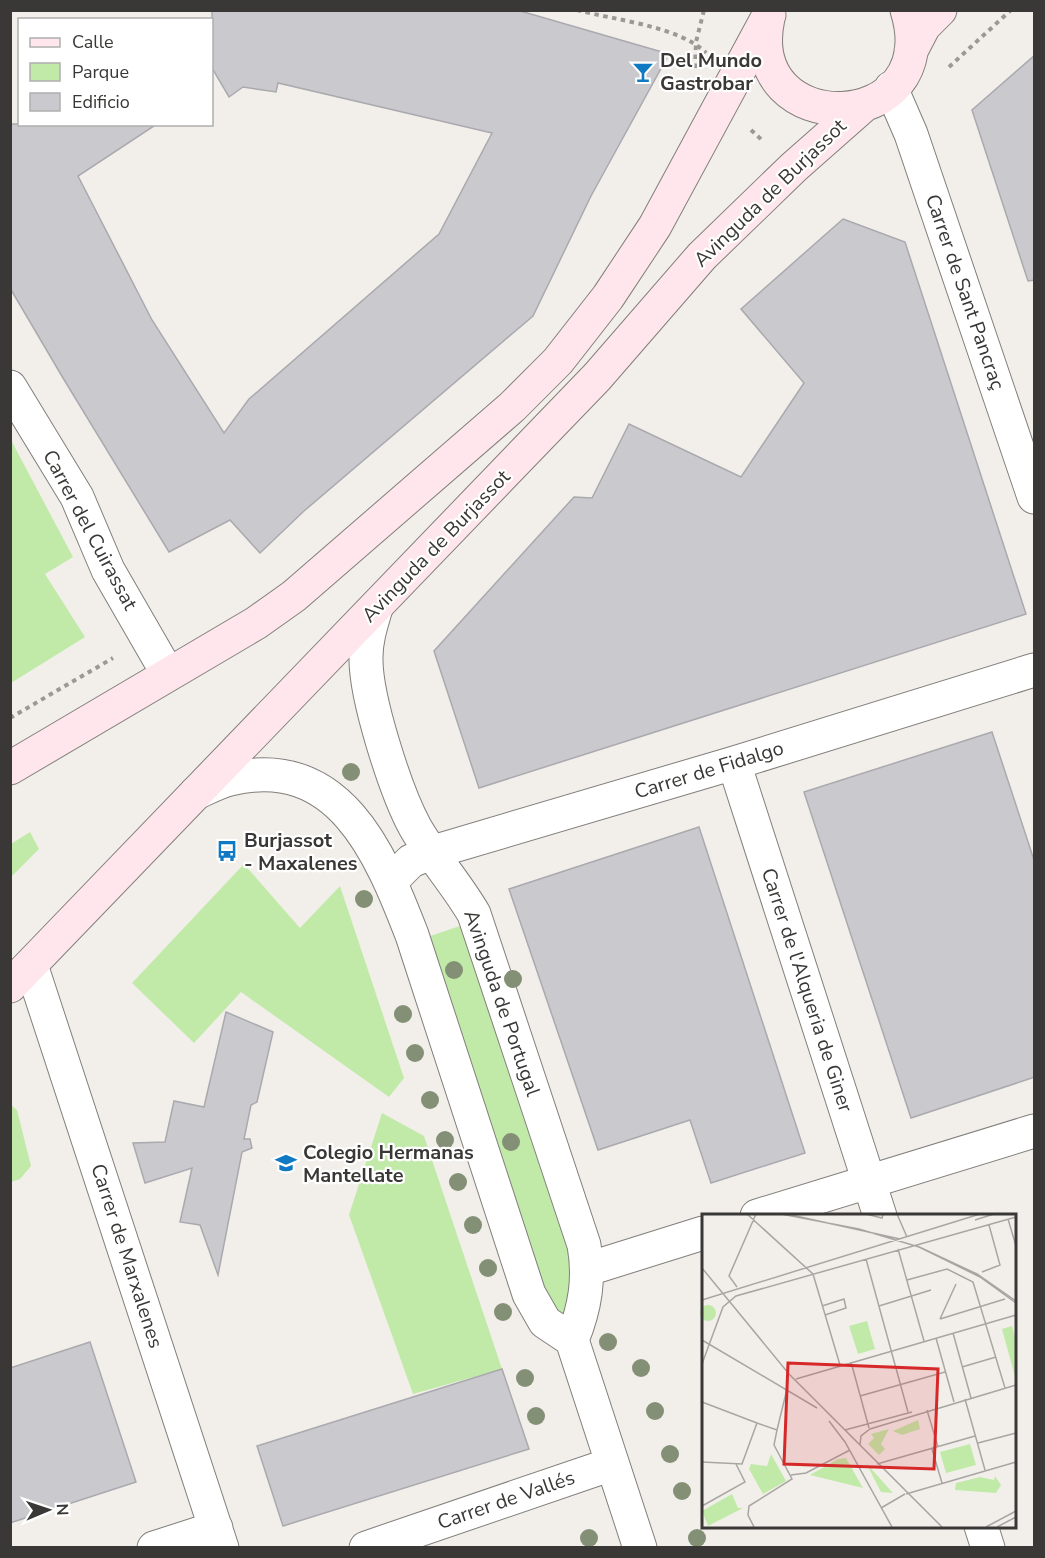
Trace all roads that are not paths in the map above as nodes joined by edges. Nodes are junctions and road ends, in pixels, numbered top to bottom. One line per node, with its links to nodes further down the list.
1 (907, 10): 4 (main road)
2 (940, 10): 4 (main road)
3 (770, 13): 6 (main road); 11 (main road)
4 (911, 51): 5 (main road)
5 (898, 101): 6 (main road, Avinguda de Burjassot); 8 (street, Carrer de Sant Pancraç)
6 (862, 107): 9 (main road, Avinguda de Burjassot)
7 (10, 387): 11 (street, Carrer del Cuirassat)
8 (1035, 497)
9 (376, 608): 14 (main road, Avinguda de Burjassot); 15 (street, Avinguda de Portugal)
10 (1035, 670): 12 (street, Carrer de Fidalgo)
11 (168, 674): 13 (main road)
12 (734, 763): 15 (street, Carrer de Fidalgo); 19 (street, Carrer de l'Alqueria de Giner)
13 (10, 768)
14 (196, 793): 16 (street); 17 (main road, Avinguda de Burjassot)
15 (433, 852): 16 (street, Carrer de Fidalgo); 23 (street, Avinguda de Portugal)
16 (391, 880): 24 (street)
17 (21, 976): 27 (street, Carrer de Marxalenes)
18 (1035, 1131): 19 (street)
19 (868, 1181): 20 (street); 21 (street, Carrer de l'Alqueria de Giner)
20 (763, 1214)
21 (879, 1214)
22 (702, 1233): 23 (street)
23 (588, 1269): 24 (street, Avinguda de Portugal)
24 (572, 1340): 25 (street)
25 (612, 1464): 29 (street, Carrer de Vallés); 30 (street)
26 (981, 1528): 31 (street)
27 (219, 1538): 28 (street)
28 (154, 1548)
29 (366, 1548)
30 (640, 1548)
31 (988, 1548)

